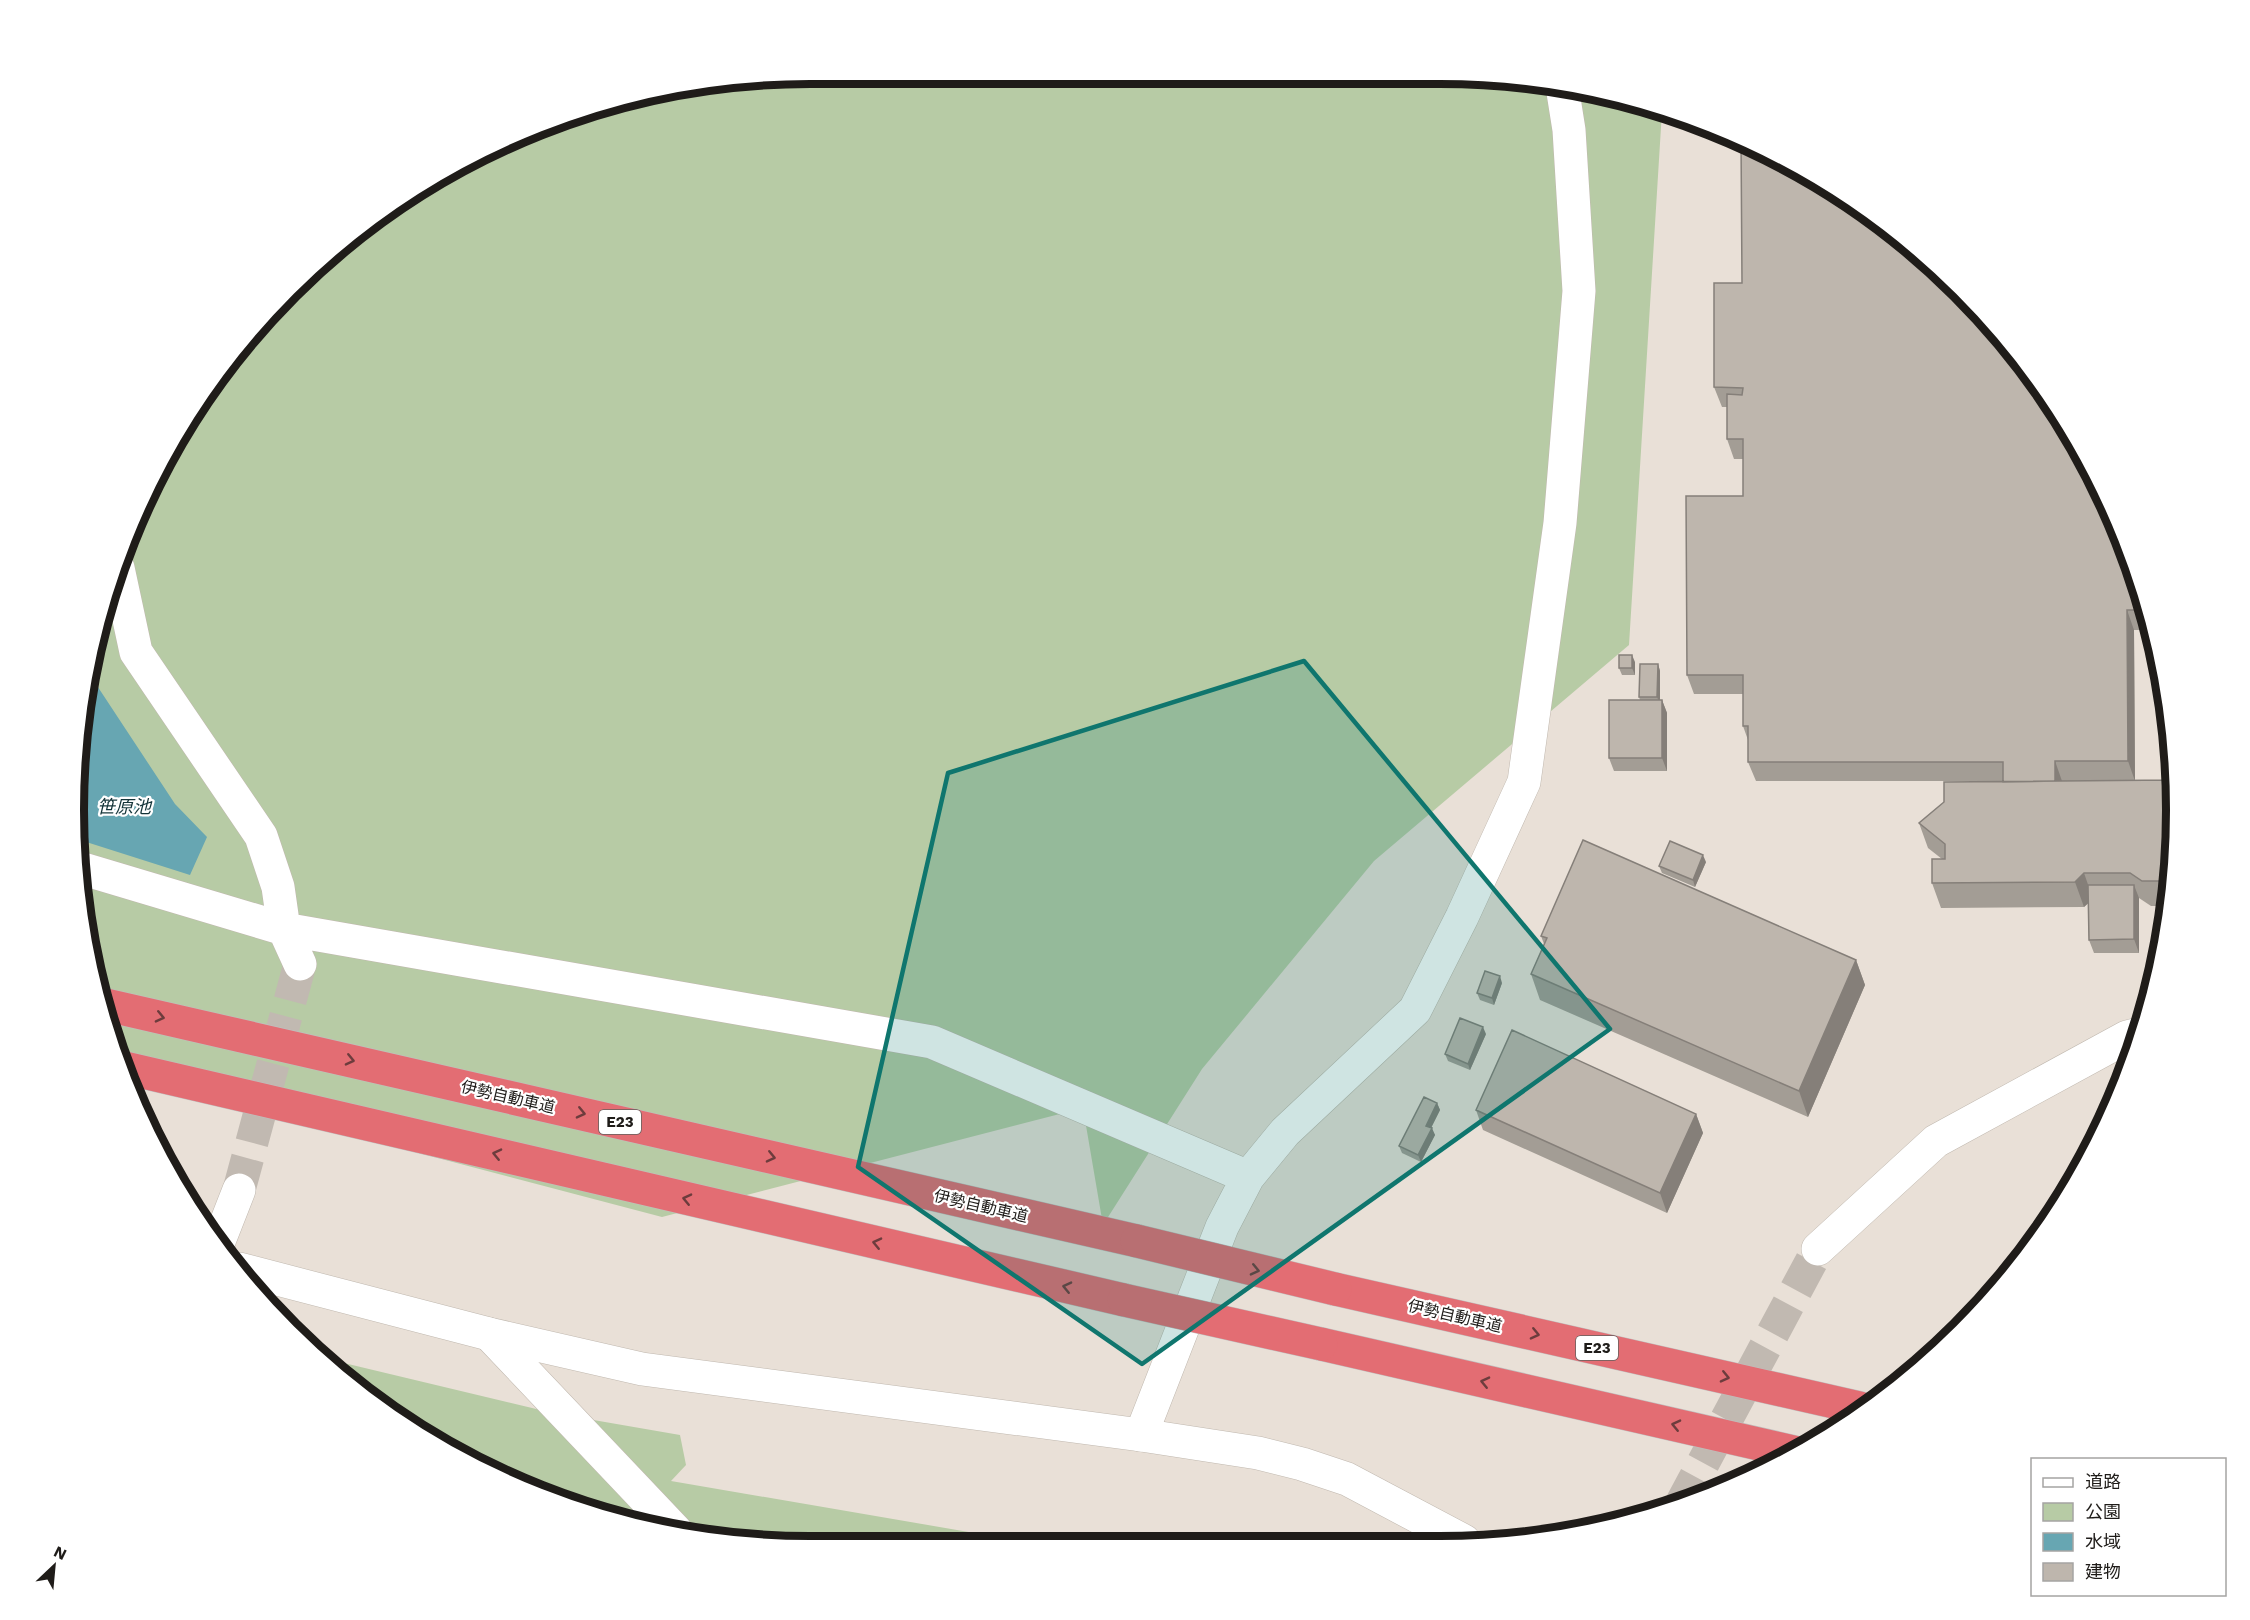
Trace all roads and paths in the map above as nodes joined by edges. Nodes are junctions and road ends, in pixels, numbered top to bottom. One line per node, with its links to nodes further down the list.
1 (1563, 95): 9 (street)
2 (121, 583): 4 (street)
3 (87, 870): 4 (street)
4 (284, 929): 5 (street); 9 (street)
5 (300, 964)
6 (112, 1006): 15 (highway, 伊勢自動車道 / E23, one-way to 15, bridge)
7 (2129, 1036): 12 (street)
8 (132, 1070): 17 (highway, one-way to 8, bridge)
9 (1248, 1178): 16 (street)
10 (239, 1190): 11 (street)
11 (221, 1234)
12 (1818, 1249)
13 (250, 1272): 14 (street)
14 (489, 1334): 16 (street); 18 (street)
15 (1853, 1407)
16 (1141, 1435): 19 (street)
17 (1783, 1449)
18 (667, 1522)
19 (1453, 1535)

